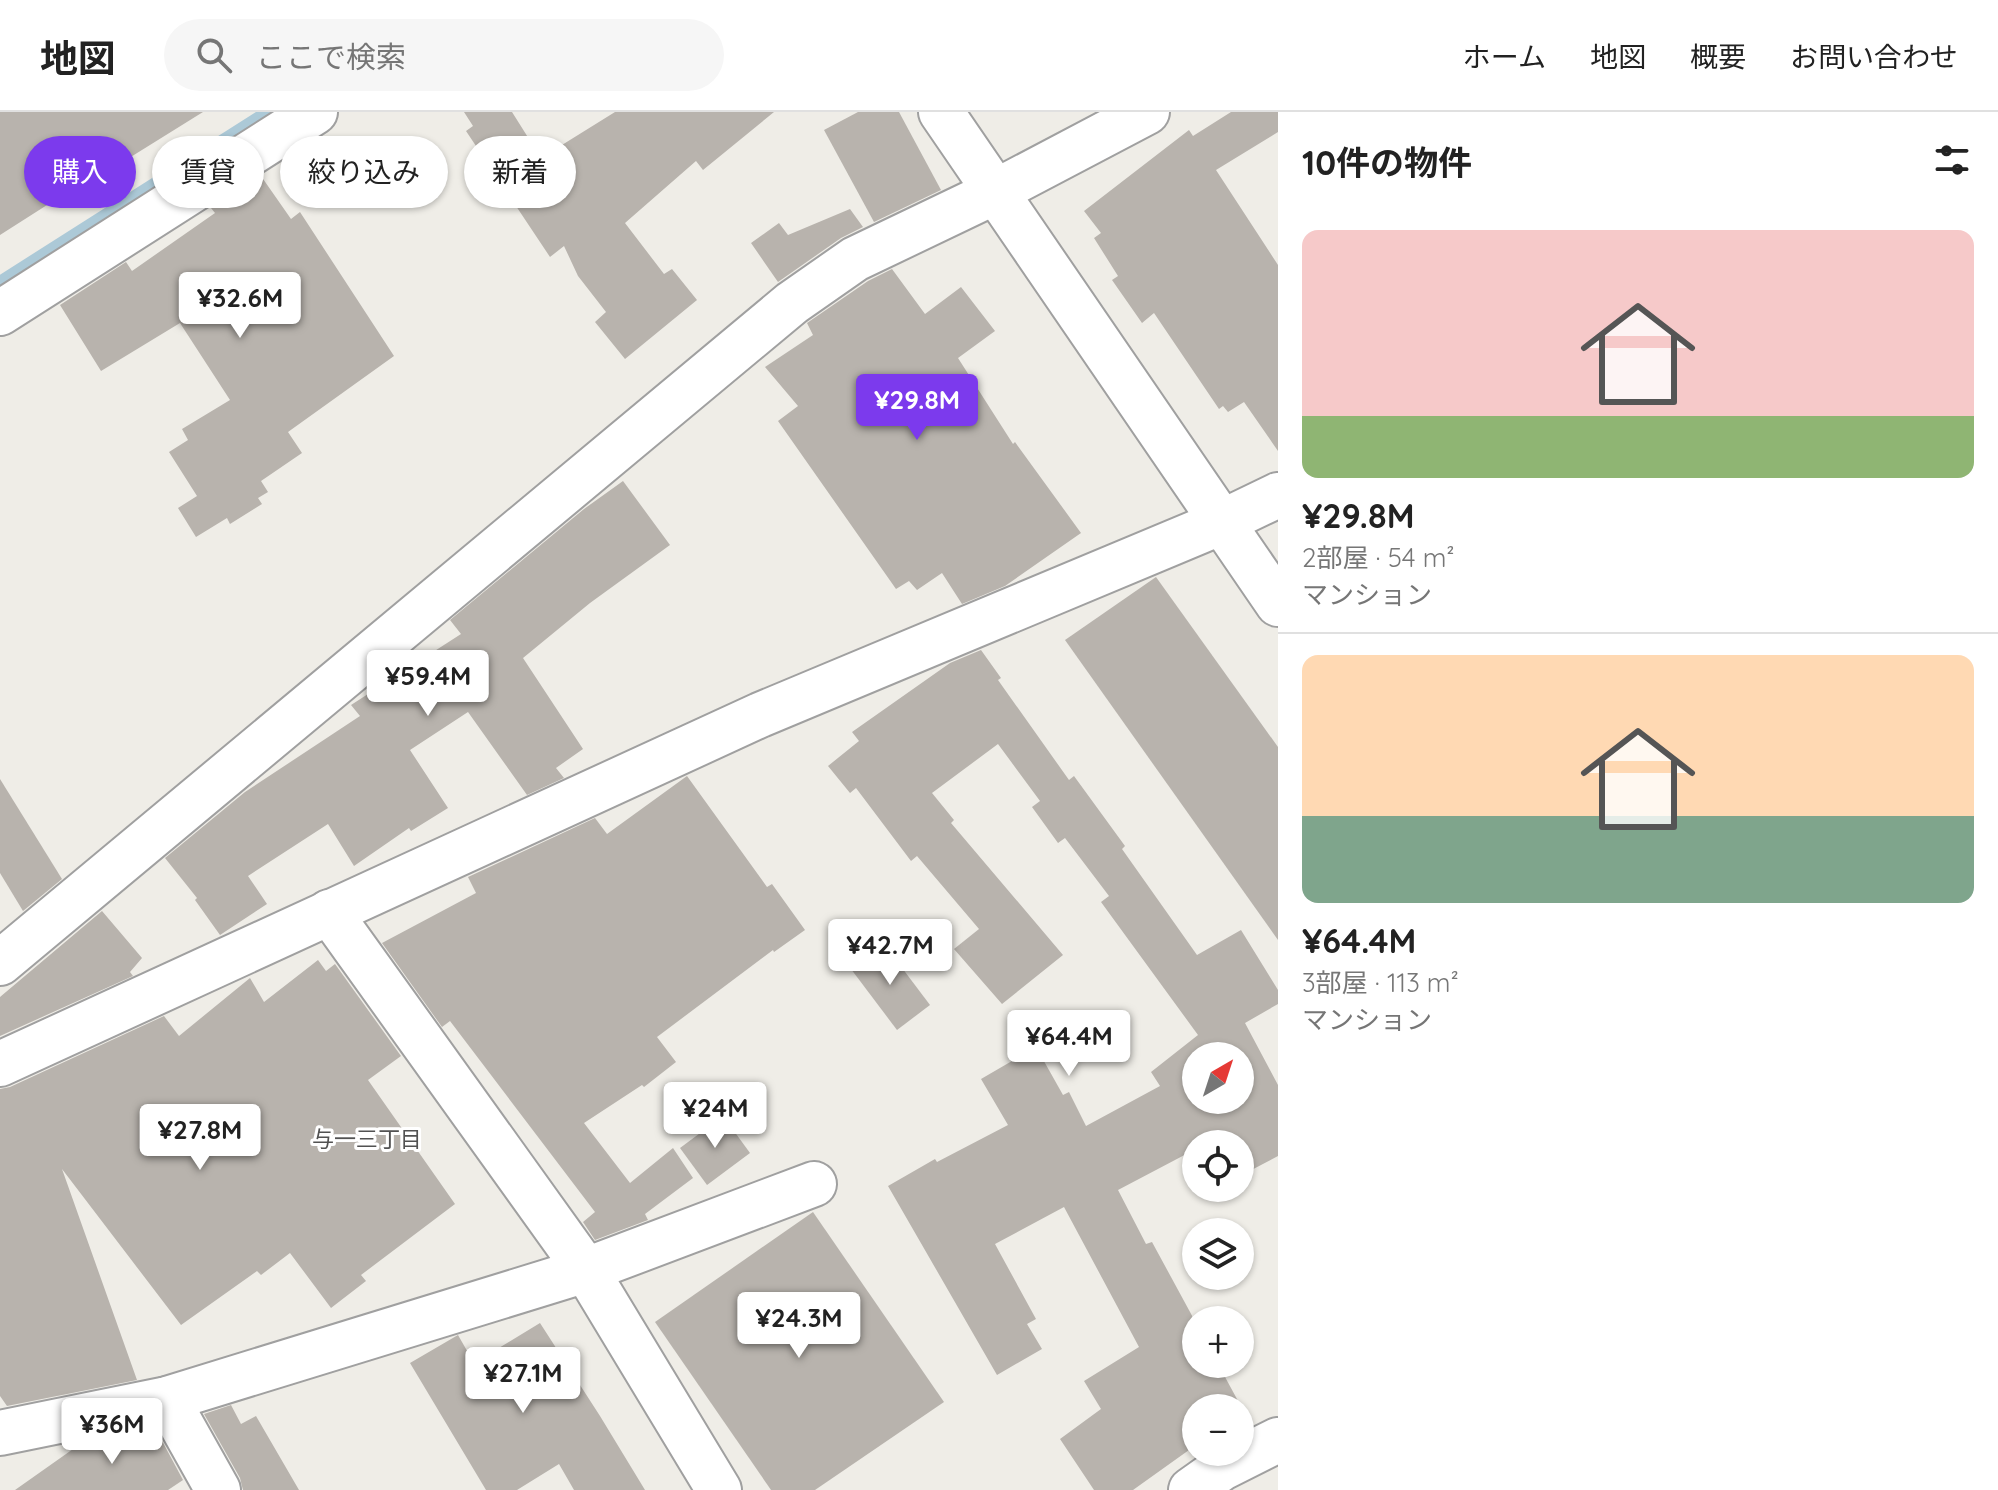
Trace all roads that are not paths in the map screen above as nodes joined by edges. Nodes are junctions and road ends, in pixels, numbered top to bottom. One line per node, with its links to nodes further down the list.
1 (315, 112): 5 (street)
2 (941, 112): 4 (street)
3 (1147, 112): 4 (street)
4 (997, 191): 7 (street); 10 (street)
5 (0, 313)
6 (1278, 495): 7 (street)
7 (1222, 522): 8 (street); 9 (street)
8 (1278, 604)
9 (329, 912): 11 (street); 13 (street)
10 (0, 963)
11 (0, 1064)
12 (814, 1184): 13 (street)
13 (586, 1270): 14 (street); 19 (street)
14 (167, 1399): 15 (street); 18 (street)
15 (0, 1433)
16 (1278, 1440): 17 (street)
17 (1215, 1483)
18 (218, 1490)
19 (719, 1490)

